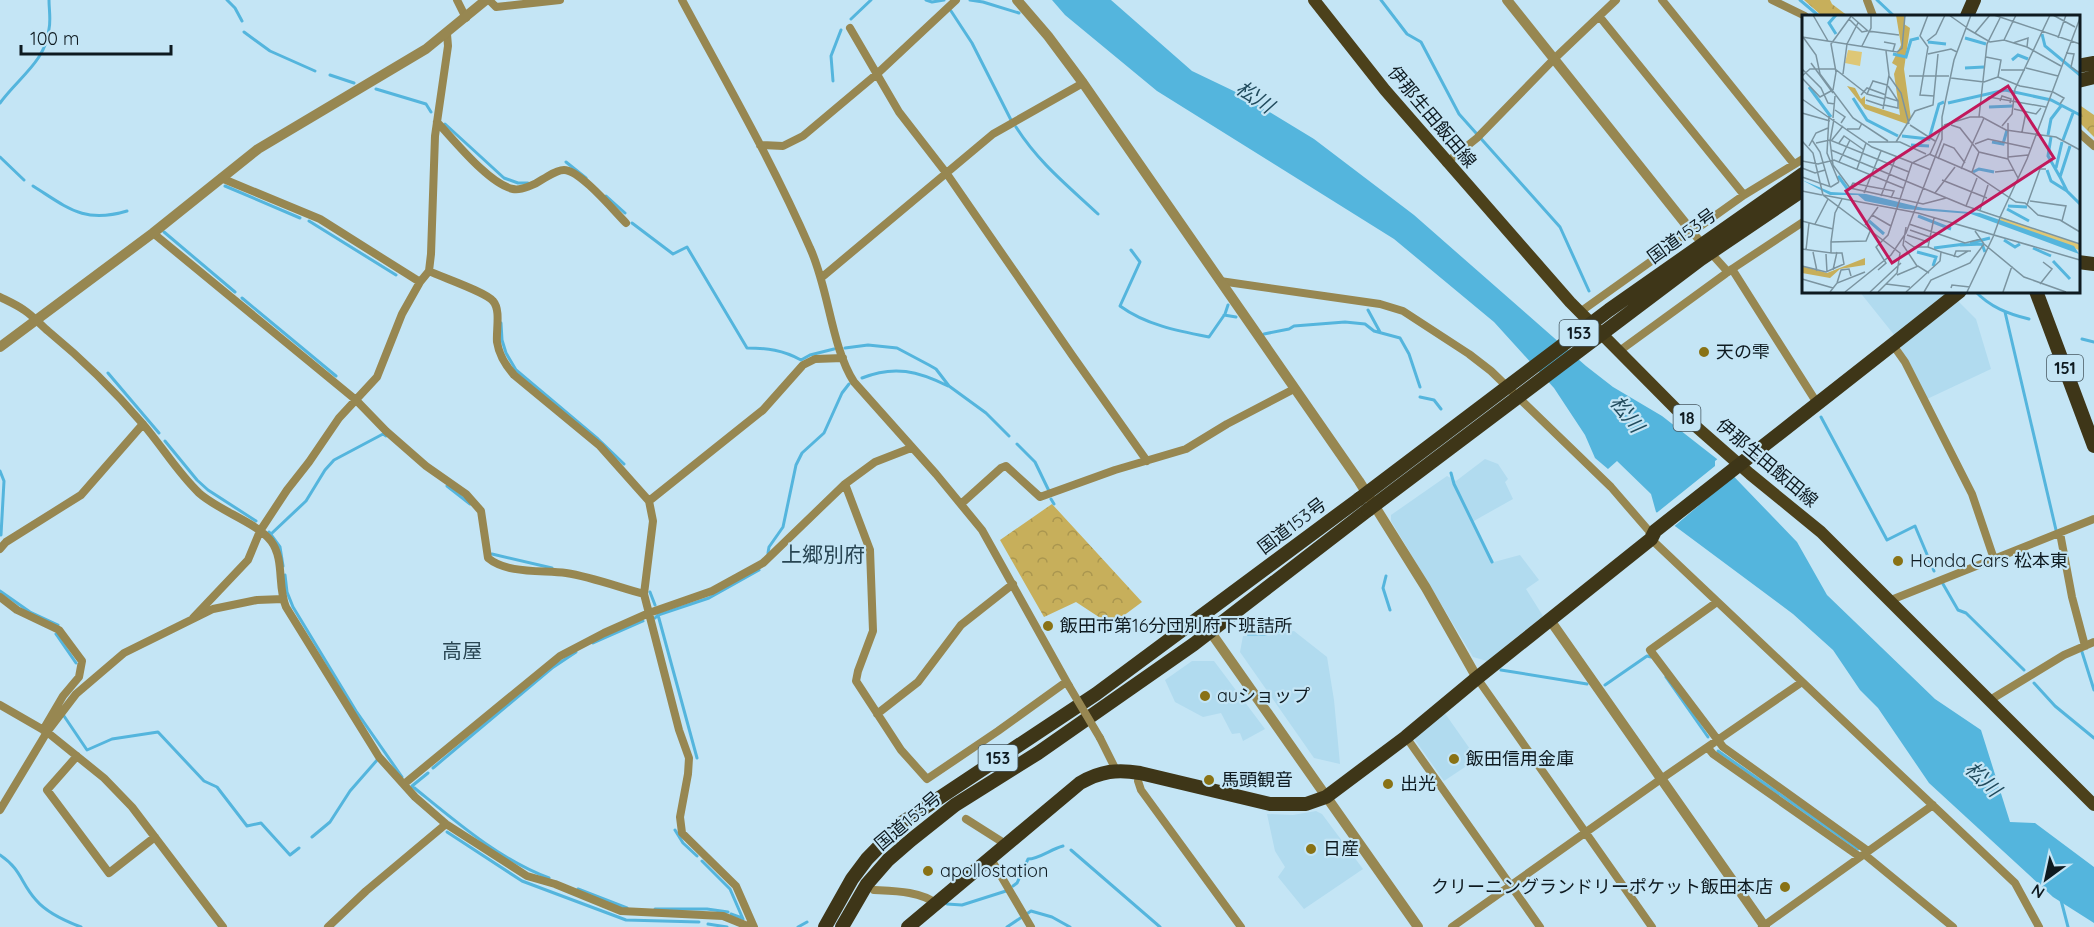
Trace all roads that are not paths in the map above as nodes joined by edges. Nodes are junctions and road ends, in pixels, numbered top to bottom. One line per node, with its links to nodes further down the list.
1 (457, 0): 18 (street)
2 (487, 0): 3 (street); 18 (street)
3 (560, 0)
4 (682, 0): 30 (street)
5 (956, 0): 24 (street)
6 (1017, 0): 27 (street)
7 (1314, 0): 32 (main road, 伊那生田飯田線 / 18)
8 (1507, 0): 21 (street)
9 (1616, 0): 17 (street)
10 (1662, 0): 33 (street)
11 (1772, 0): 14 (street)
12 (1867, 0): 15 (street)
13 (1974, 0): 16 (highway)
14 (1803, 15)
15 (1873, 15)
16 (1967, 15)
17 (1599, 16): 21 (street); 37 (street)
18 (466, 18): 20 (street)
19 (850, 28): 24 (street)
20 (447, 34): 28 (street); 35 (street)
21 (1554, 59): 32 (street); 40 (street)
22 (2094, 63): 23 (highway)
23 (2079, 66)
24 (878, 73): 30 (street); 34 (street)
25 (2094, 77): 26 (highway)
26 (2079, 81)
27 (1083, 83): 34 (street); 49 (street)
28 (437, 122): 38 (street); 46 (street)
29 (2079, 133): 31 (street)
30 (760, 145): 48 (street)
31 (2094, 146)
32 (1446, 163): 54 (main road, 伊那生田飯田線 / 18)
33 (1799, 169): 37 (street); 71 (highway, 国道153号 / 153, bridge)
34 (947, 174): 48 (street); 66 (street)
35 (221, 178): 41 (street); 50 (street)
36 (1802, 191): 71 (highway, 国道153号 / 153, bridge)
37 (1744, 195): 40 (street)
38 (626, 223)
39 (1802, 223): 47 (street)
40 (1692, 232): 47 (street); 54 (street)
41 (153, 233): 55 (street); 61 (street)
42 (2079, 253): 43 (highway)
43 (2094, 254)
44 (2079, 262): 45 (highway)
45 (2094, 264)
46 (429, 271): 50 (street); 69 (street)
47 (1730, 271): 58 (street); 62 (street)
48 (821, 278): 59 (street)
49 (1220, 281): 60 (street); 75 (street)
50 (420, 282): 61 (street)
51 (1959, 292): 56 (highway)
52 (2036, 292): 64 (highway, 151)
53 (0, 297): 55 (street)
54 (1580, 312): 58 (main road, 伊那生田飯田線 / 18)
55 (38, 320): 57 (street); 63 (street)
56 (1893, 345): 62 (highway); 77 (street)
57 (0, 347)
58 (1618, 352): 67 (main road, 伊那生田飯田線 / 18)
59 (843, 358): 65 (street); 69 (street)
60 (1294, 389): 66 (street); 91 (street)
61 (356, 400): 73 (street); 79 (street)
62 (1817, 403): 67 (highway)
63 (143, 424): 73 (street); 76 (street)
64 (2094, 446)
65 (911, 448): 68 (street); 70 (street)
66 (1148, 461): 70 (street)
67 (1735, 467): 75 (highway); 82 (main road, 伊那生田飯田線 / 18)
68 (845, 484): 84 (street); 96 (street)
69 (650, 501): 79 (street)
70 (961, 504): 78 (street)
71 (1363, 505): 85 (highway, 国道153号 / 153); 88 (highway, 国道153号 / 153)
72 (2094, 519): 74 (street)
73 (260, 531): 81 (street); 86 (street)
74 (2060, 533): 77 (street); 90 (street)
75 (1653, 535): 83 (street); 87 (highway)
76 (0, 549)
77 (1994, 559): 82 (street)
78 (1013, 584): 93 (street); 96 (street)
79 (644, 594): 84 (street)
80 (0, 597): 97 (street)
81 (283, 598): 86 (street); 105 (street)
82 (1891, 600): 94 (main road, 伊那生田飯田線 / 18)
83 (1717, 602): 92 (street); 99 (street)
84 (650, 613): 105 (street); 124 (street)
85 (1200, 617): 88 (street); 125 (highway, 国道153号 / 153)
86 (193, 618): 97 (street)
87 (1550, 620): 91 (highway); 104 (street)
88 (1211, 632): 106 (street); 126 (highway, 国道153号 / 153)
89 (2094, 642): 90 (street)
90 (2085, 646): 94 (street)
91 (1477, 678): 98 (highway); 112 (street)
92 (1802, 682): 99 (street); 107 (street)
93 (1068, 684): 96 (street); 102 (street, bridge)
94 (1990, 700): 108 (main road, 伊那生田飯田線 / 18)
95 (0, 705): 97 (street)
96 (877, 714)
97 (45, 731): 101 (street); 109 (street)
98 (1406, 737): 106 (highway); 117 (street)
99 (1718, 741): 100 (street); 115 (street)
100 (1708, 748): 104 (street); 115 (street)
101 (77, 756): 113 (street); 113 (street)
102 (1116, 770): 103 (highway); 114 (highway)
103 (1140, 773): 106 (highway); 129 (street)
104 (1661, 779): 112 (street); 120 (street)
105 (404, 784): 111 (street)
106 (1326, 797): 130 (street)
107 (1933, 805): 115 (street); 135 (street)
108 (2094, 805)
109 (0, 810)
110 (966, 819): 114 (street)
111 (446, 824): 122 (street); 123 (street)
112 (1586, 833): 117 (street); 133 (street)
113 (155, 837): 121 (street)
114 (1007, 845): 116 (highway)
115 (1864, 854): 120 (street); 134 (street)
116 (991, 859): 119 (highway); 128 (street)
117 (1511, 885): 131 (street); 132 (street)
118 (874, 890): 119 (street)
119 (937, 904): 127 (highway)
120 (1764, 926)
121 (223, 927)
122 (328, 927)
123 (750, 927)
124 (754, 927)
125 (825, 927)
126 (842, 927)
127 (908, 927)
128 (1031, 927)
129 (1241, 927)
130 (1418, 927)
131 (1452, 927)
132 (1540, 927)
133 (1652, 927)
134 (1953, 927)
135 (2039, 927)

